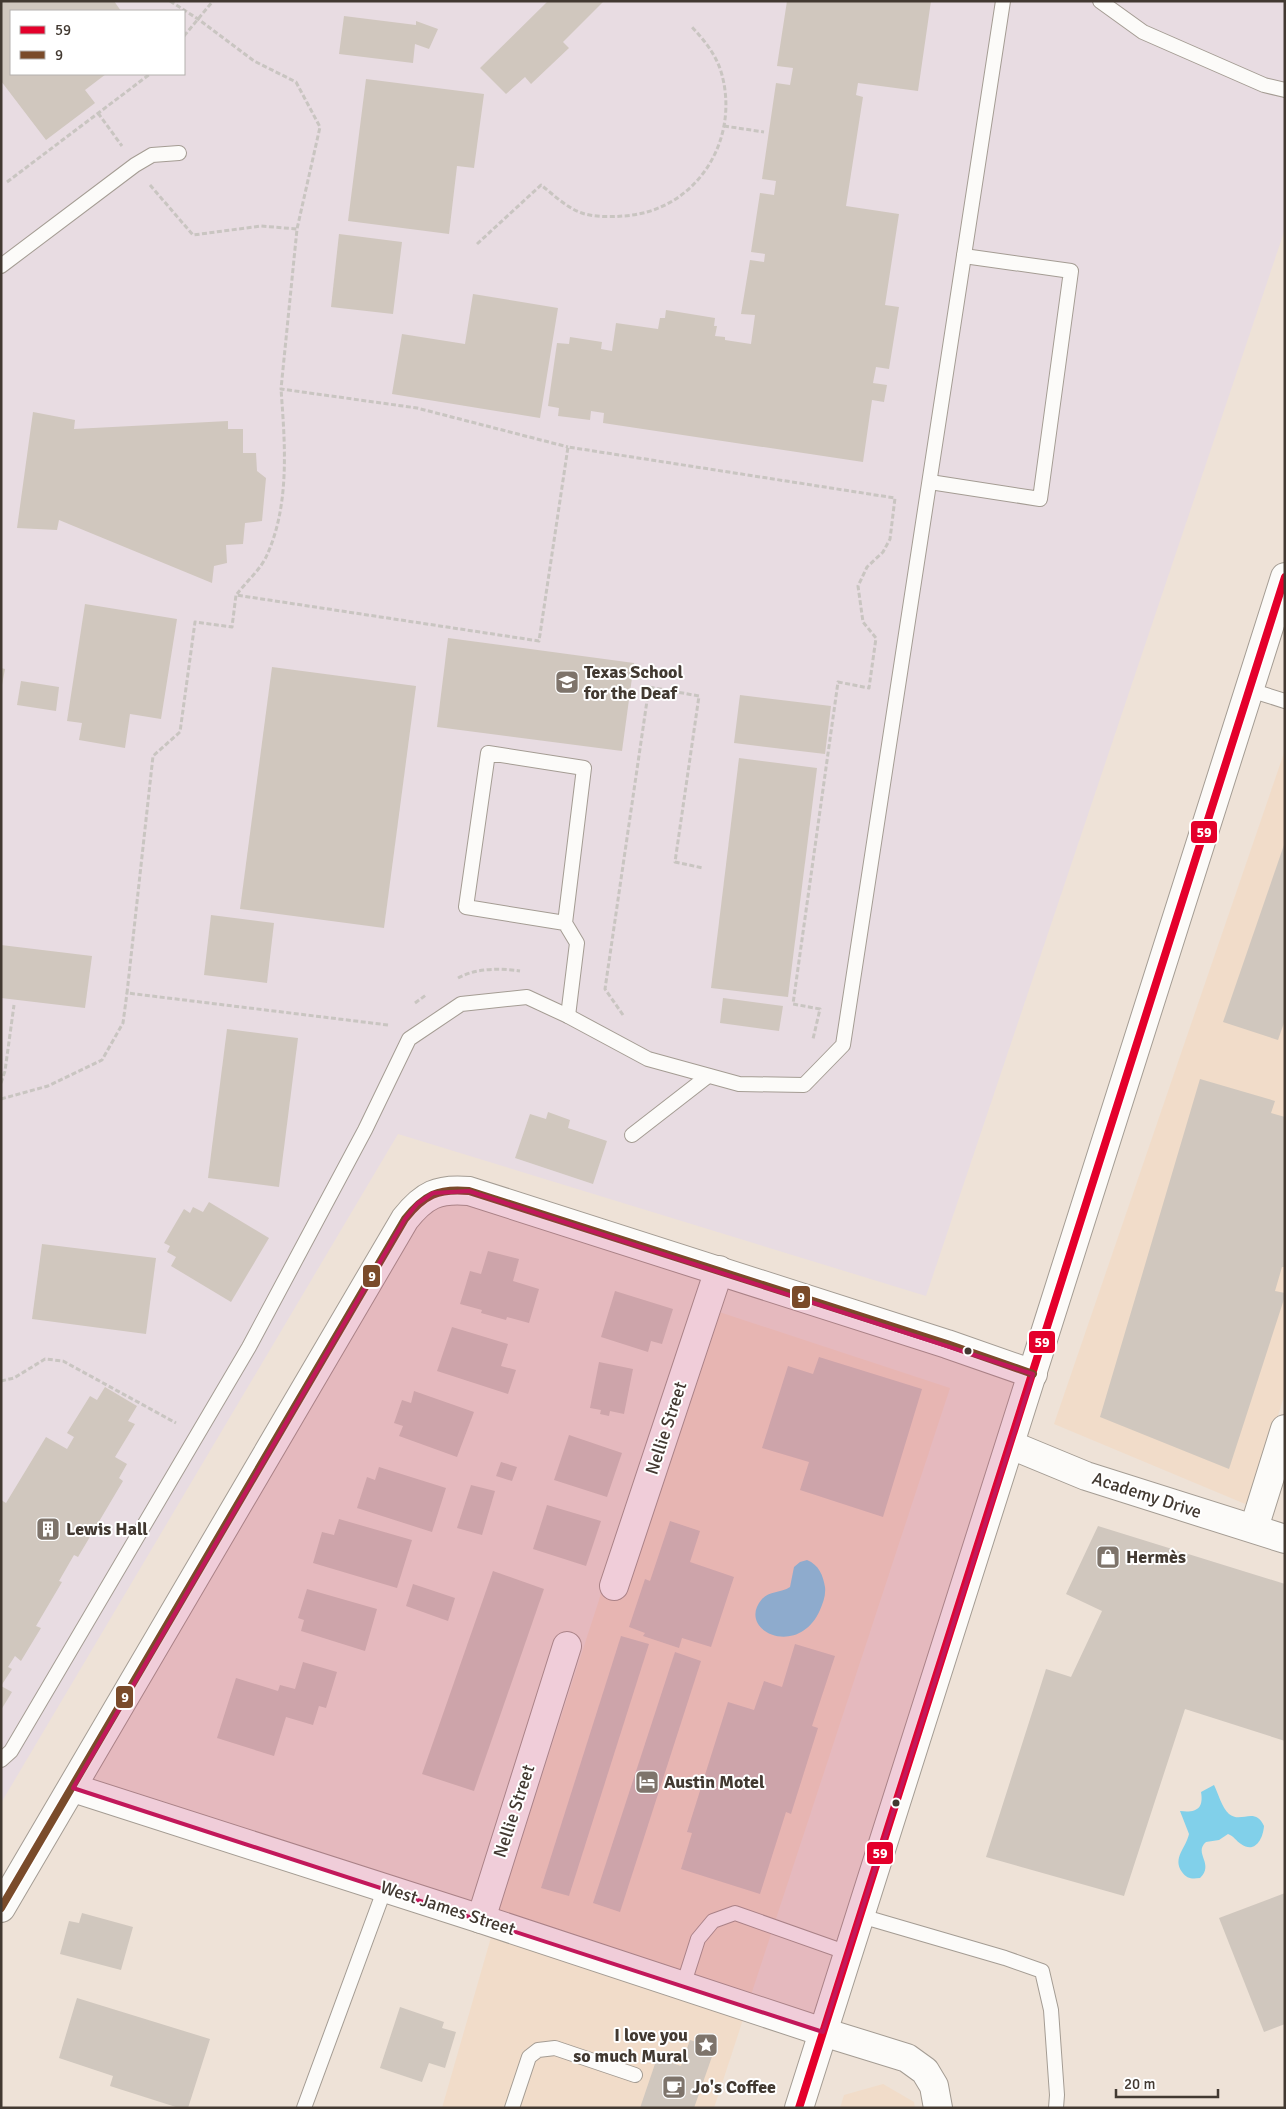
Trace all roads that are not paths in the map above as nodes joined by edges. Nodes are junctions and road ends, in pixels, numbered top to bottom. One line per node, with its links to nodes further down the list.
1 (1003, 1): 5 (lane)
2 (1100, 1): 3 (lane)
3 (1285, 90)
4 (180, 153): 6 (lane)
5 (964, 256): 7 (lane); 7 (lane)
6 (1, 266)
7 (930, 482): 13 (lane)
8 (1285, 577): 9 (street)
9 (1250, 690): 10 (lane); 16 (street)
10 (1285, 701)
11 (565, 923): 11 (lane); 12 (lane)
12 (568, 1016): 13 (lane); 23 (lane)
13 (708, 1076): 14 (lane)
14 (632, 1136)
15 (719, 1270): 16 (street); 21 (street, Nellie Street); 24 (street)
16 (1033, 1374): 18 (street)
17 (1285, 1429): 19 (street)
18 (1011, 1445): 19 (street, Academy Drive); 27 (street)
19 (1254, 1528): 20 (street, Academy Drive)
20 (1285, 1539)
21 (614, 1586)
22 (566, 1646): 28 (street, Nellie Street)
23 (1, 1760)
24 (73, 1788): 25 (street, West James Street); 26 (street)
25 (385, 1888): 28 (street, West James Street); 33 (lane)
26 (1, 1908)
27 (861, 1916): 29 (street); 37 (lane)
28 (481, 1919): 30 (street, West James Street)
29 (848, 1953): 30 (lane); 31 (street)
30 (683, 1986): 31 (street, West James Street)
31 (823, 2032): 35 (street); 36 (street, West James Street)
32 (635, 2075): 34 (lane)
33 (304, 2108)
34 (512, 2108)
35 (799, 2108)
36 (938, 2108)
37 (1056, 2108)

